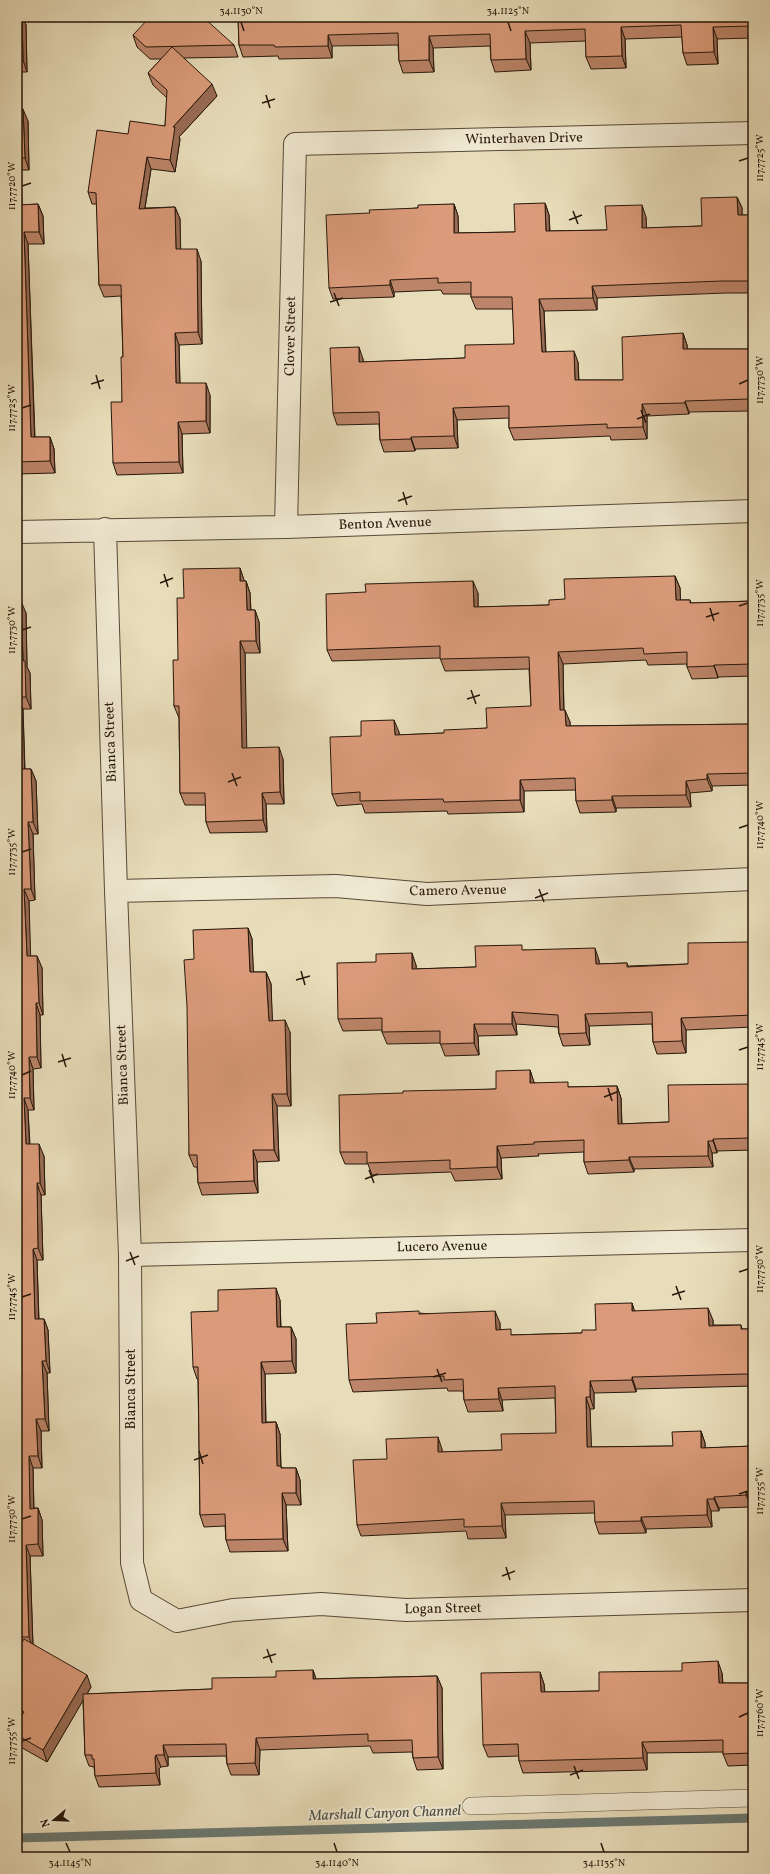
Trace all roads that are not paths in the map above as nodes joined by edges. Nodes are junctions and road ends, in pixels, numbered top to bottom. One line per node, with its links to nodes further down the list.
1 (753, 133): 2 (street, Winterhaven Drive)
2 (295, 144): 4 (street, Clover Street)
3 (753, 511): 4 (street, Benton Avenue)
4 (286, 527): 5 (street, Benton Avenue)
5 (105, 529): 6 (street, Benton Avenue); 8 (street, Bianca Street)
6 (17, 532)
7 (753, 879): 8 (street, Camero Avenue)
8 (116, 891): 10 (street, Bianca Street)
9 (753, 1240): 10 (street, Lucero Avenue)
10 (130, 1255): 11 (street, Bianca Street)
11 (141, 1600): 12 (street, Logan Street)
12 (753, 1600)
13 (753, 1798): 14 (lane)
14 (471, 1806)

